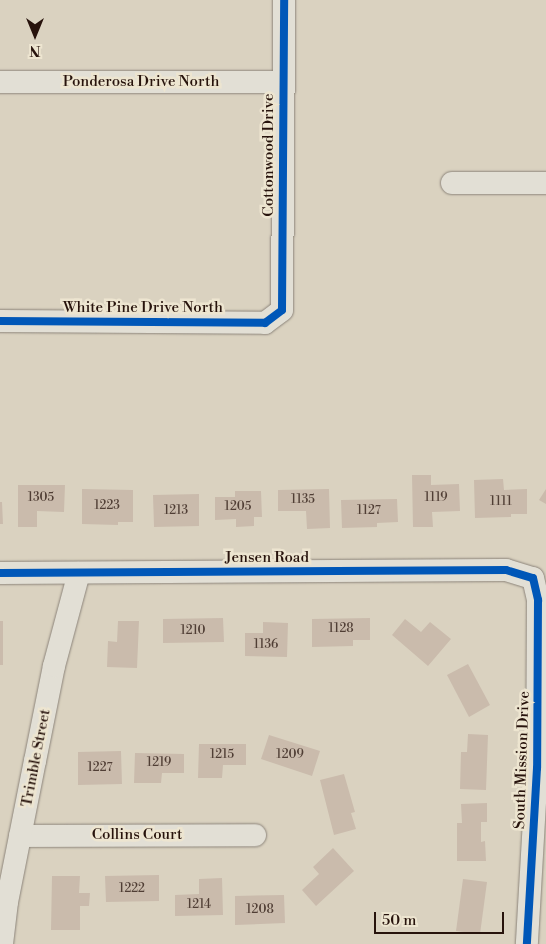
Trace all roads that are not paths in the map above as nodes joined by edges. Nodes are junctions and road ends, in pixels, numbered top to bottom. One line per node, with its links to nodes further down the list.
1 (284, 0): 3 (street, Cottonwood Drive)
2 (0, 82): 3 (street, Ponderosa Drive North)
3 (283, 82): 6 (street, Cottonwood Drive)
4 (452, 183): 5 (street)
5 (546, 183)
6 (282, 310): 7 (street, White Pine Drive North)
7 (0, 321)
8 (0, 574): 9 (street, Jensen Road)
9 (79, 574): 10 (street, Jensen Road); 12 (street, Trimble Street)
10 (533, 578): 14 (street, South Mission Drive)
11 (255, 835): 12 (street, Collins Court)
12 (20, 836): 13 (street, Trimble Street)
13 (2, 944)
14 (527, 944)

